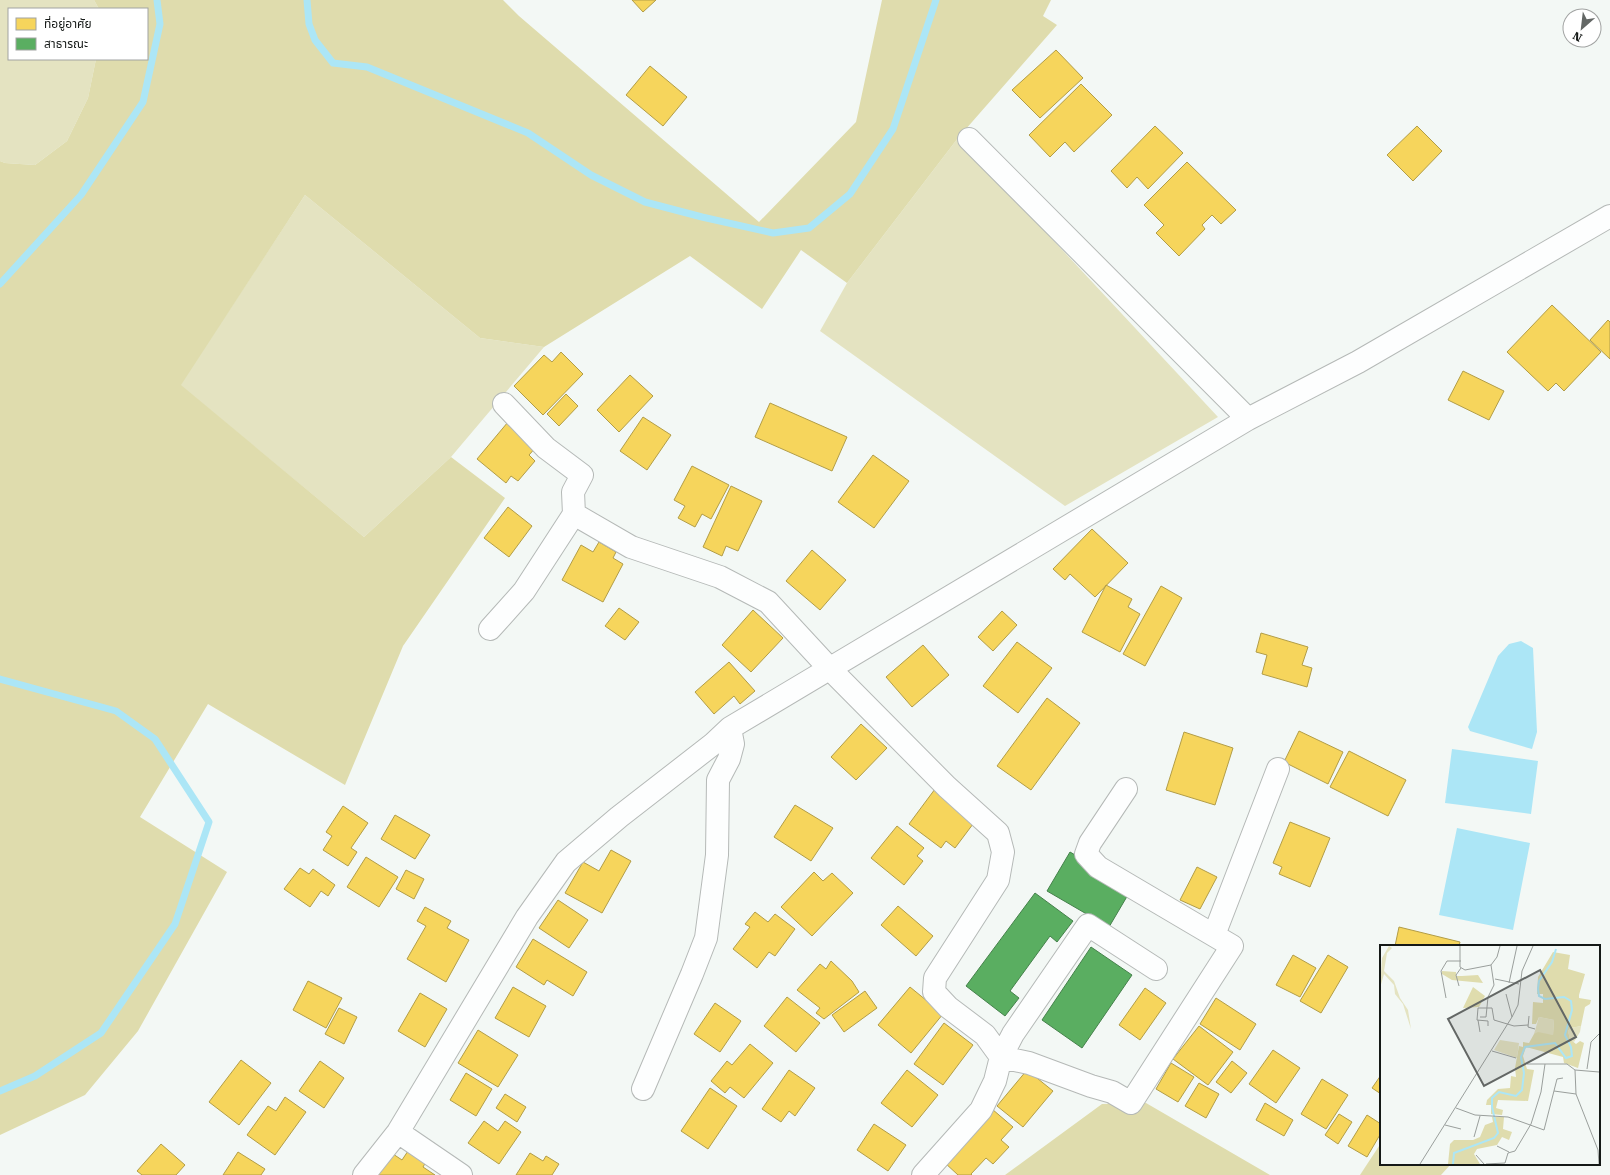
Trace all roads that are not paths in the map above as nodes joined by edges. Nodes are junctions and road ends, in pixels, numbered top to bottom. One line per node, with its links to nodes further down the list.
1 (969, 139): 4 (street)
2 (1610, 216): 4 (street)
3 (504, 404): 5 (street)
4 (1248, 419): 7 (street)
5 (574, 514): 6 (street); 7 (street)
6 (490, 629)
7 (830, 669): 8 (street); 13 (street)
8 (730, 728): 14 (street); 15 (street)
9 (1278, 769): 11 (street)
10 (1126, 789): 11 (street)
11 (1214, 935): 13 (street)
12 (1156, 969): 13 (street)
13 (1000, 1057): 18 (street)
14 (643, 1089)
15 (398, 1132): 16 (street); 17 (street)
16 (364, 1175)
17 (461, 1175)
18 (923, 1175)

